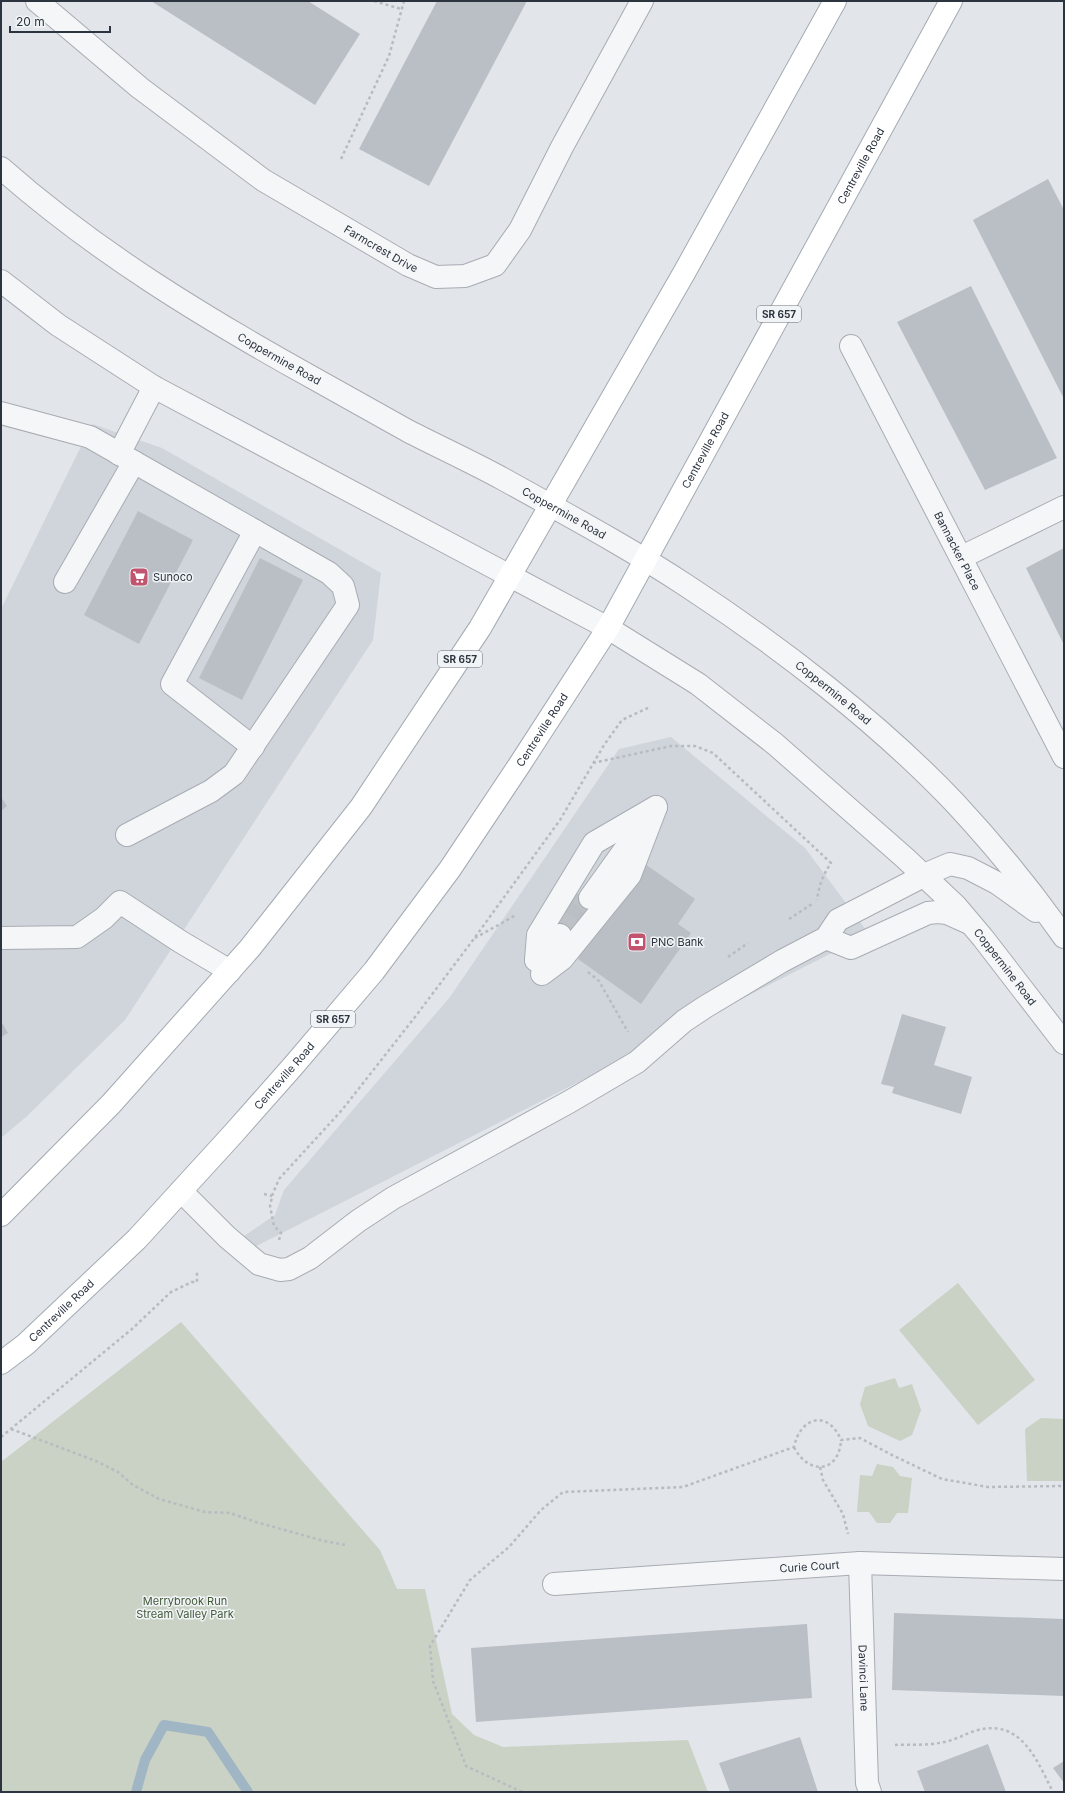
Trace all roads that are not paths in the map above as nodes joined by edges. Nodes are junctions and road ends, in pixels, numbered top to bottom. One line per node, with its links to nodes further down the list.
1 (38, 1): 2 (street, Farmcrest Drive)
2 (642, 1)
3 (836, 1): 11 (main road, SR 657)
4 (951, 1): 15 (main road, Centreville Road / SR 657)
5 (1, 168): 11 (street, Coppermine Road)
6 (1, 282): 8 (street, Coppermine Road)
7 (851, 346): 14 (street, Bannacker Place)
8 (154, 387): 10 (street); 16 (street, Coppermine Road)
9 (1, 413): 10 (street)
10 (126, 458): 13 (street); 17 (street)
11 (550, 506): 15 (street, Coppermine Road); 16 (main road, SR 657)
12 (1064, 508): 14 (street)
13 (255, 531): 19 (street); 19 (street)
14 (962, 557): 20 (street, Bannacker Place)
15 (646, 560): 18 (main road, Centreville Road / SR 657); 27 (street, Coppermine Road)
16 (510, 576): 18 (street, Coppermine Road); 31 (main road, SR 657)
17 (65, 582)
18 (608, 628): 23 (street, Coppermine Road); 33 (main road, Centreville Road / SR 657)
19 (253, 747): 22 (street)
20 (1064, 757)
21 (656, 807): 24 (street); 30 (street); 30 (street)
22 (127, 834)
23 (923, 876): 25 (street, Coppermine Road); 27 (street); 29 (street)
24 (590, 898)
25 (974, 926): 29 (street); 32 (street, Coppermine Road)
26 (560, 935): 30 (street)
27 (1064, 936)
28 (1, 938): 31 (street)
29 (826, 938): 33 (street)
30 (539, 967)
31 (230, 971): 34 (main road, SR 657)
32 (1064, 1043)
33 (181, 1192): 35 (main road, Centreville Road / SR 657)
34 (1, 1215)
35 (1, 1363)
36 (855, 1563): 37 (street, Curie Court); 38 (street, Curie Court); 39 (street, Davinci Lane)
37 (1064, 1569)
38 (554, 1584)
39 (870, 1792)

